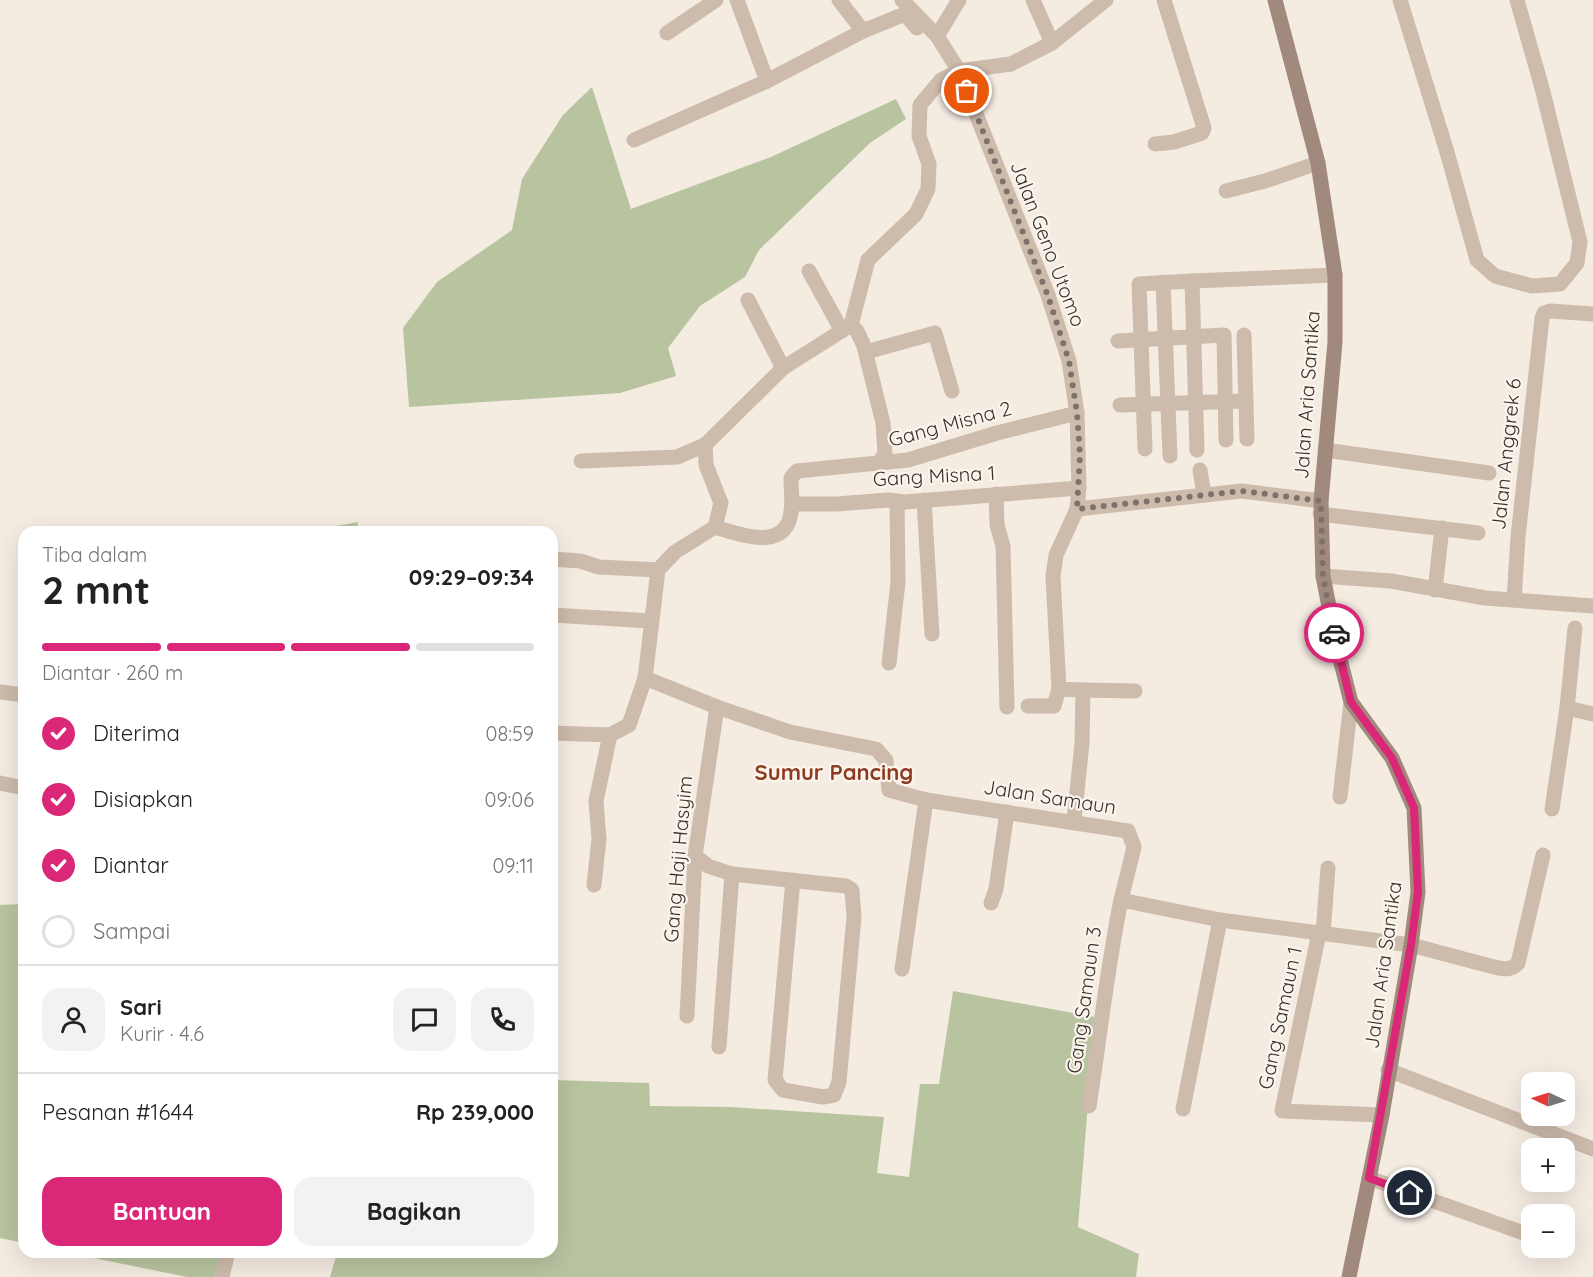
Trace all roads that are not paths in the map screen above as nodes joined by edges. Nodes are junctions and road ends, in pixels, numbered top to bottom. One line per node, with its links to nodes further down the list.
1 (716, 0): 14 (street)
2 (737, 0): 18 (street)
3 (839, 0): 13 (street)
4 (958, 0): 15 (street)
5 (1033, 0): 16 (street)
6 (1106, 0): 16 (street)
7 (1164, 0): 20 (street)
8 (1275, 0): 21 (street, Jalan Aria Santika)
9 (1400, 0): 10 (street)
10 (1517, 0)
11 (906, 8): 12 (street); 13 (street)
12 (921, 26): 15 (street); 17 (street)
13 (863, 31): 18 (street)
14 (667, 33)
15 (937, 36): 17 (street)
16 (1052, 44): 17 (street)
17 (956, 72): 29 (street); 44 (street, Jalan Geno Utomo)
18 (767, 81): 19 (street)
19 (634, 140)
20 (1155, 144)
21 (1318, 163): 22 (street); 24 (street, Jalan Aria Santika)
22 (1226, 191)
23 (809, 271): 29 (street)
24 (1335, 275): 25 (street); 50 (street, Jalan Aria Santika)
25 (1192, 281): 26 (street); 31 (street)
26 (1163, 282): 32 (street); 33 (street)
27 (748, 300): 36 (street)
28 (1593, 314): 71 (street, Jalan Anggrek 6)
29 (847, 328): 35 (street); 36 (street)
30 (1244, 335): 38 (street)
31 (1192, 337): 32 (street); 39 (street); 40 (street)
32 (1166, 339): 33 (street); 41 (street)
33 (1141, 340): 34 (street); 43 (street)
34 (1118, 341)
35 (866, 352): 37 (street); 53 (street)
36 (783, 368): 47 (street)
37 (952, 391)
38 (1246, 401): 39 (street); 45 (street)
39 (1225, 402): 40 (street); 46 (street)
40 (1195, 403): 41 (street); 49 (street)
41 (1168, 404): 43 (street); 51 (street)
42 (1120, 405): 43 (street)
43 (1144, 405): 48 (street)
44 (1077, 413): 53 (street, Gang Misna 2); 56 (street, Jalan Geno Utomo)
45 (1247, 439)
46 (1226, 440)
47 (705, 445): 52 (street); 64 (street)
48 (1145, 449)
49 (1197, 450)
50 (1325, 450): 55 (street); 62 (street, Jalan Aria Santika)
51 (1170, 456)
52 (581, 461)
53 (879, 463): 61 (street, Gang Misna 2)
54 (1200, 470): 58 (street)
55 (1489, 473)
56 (1079, 488): 57 (street, Gang Misna 1); 63 (street, Jalan Geno Utomo)
57 (996, 494): 59 (street, Gang Misna 1); 87 (street)
58 (1204, 495): 62 (street); 63 (street)
59 (924, 500): 60 (street, Gang Misna 1); 76 (street)
60 (897, 502): 61 (street, Gang Misna 1); 77 (street)
61 (792, 504): 64 (street, Gang Misna 2)
62 (1321, 507): 65 (street); 69 (street, Jalan Aria Santika)
63 (1077, 509): 79 (street, Jalan Geno Utomo)
64 (715, 527): 68 (street)
65 (1442, 528): 66 (street); 70 (street)
66 (1478, 532)
67 (558, 559): 68 (street)
68 (658, 570): 74 (street)
69 (1323, 576): 70 (street); 84 (street, Jalan Aria Santika)
70 (1435, 590): 71 (street)
71 (1514, 600): 72 (street)
72 (1593, 606)
73 (558, 615): 74 (street)
74 (651, 621): 78 (street)
75 (1575, 628): 88 (street)
76 (932, 634)
77 (890, 663)
78 (645, 678): 86 (street, Jalan Samaun); 91 (street)
79 (1059, 689): 80 (street); 85 (street)
80 (1083, 690): 82 (street); 98 (street)
81 (0, 692): 83 (street)
82 (1135, 692)
83 (18, 694)
84 (1351, 702): 94 (street); 109 (street, Jalan Aria Santika)
85 (1028, 706)
86 (717, 707): 95 (street, Jalan Samaun); 100 (street, Gang Haji Hasyim)
87 (1007, 707)
88 (1567, 708): 89 (street); 96 (street)
89 (1593, 714)
90 (558, 733): 91 (street)
91 (609, 735): 104 (street)
92 (0, 783): 93 (street)
93 (18, 785)
94 (1340, 797)
95 (926, 800): 97 (street, Jalan Samaun); 110 (street)
96 (1552, 809)
97 (1007, 812): 98 (street, Jalan Samaun); 106 (street)
98 (1074, 821): 105 (street, Jalan Samaun)
99 (1542, 855): 109 (street)
100 (695, 856): 102 (street); 111 (street, Gang Haji Hasyim)
101 (1328, 868): 108 (street, Gang Samaun 1)
102 (732, 874): 103 (street); 112 (street)
103 (793, 880): 103 (street)
104 (594, 885)
105 (1121, 900): 107 (street); 114 (street, Gang Samaun 3)
106 (991, 903)
107 (1220, 920): 108 (street); 115 (street)
108 (1321, 933): 109 (street); 116 (street, Gang Samaun 1)
109 (1411, 945): 113 (street, Jalan Aria Santika)
110 (902, 969)
111 (687, 1016)
112 (719, 1047)
113 (1388, 1070): 116 (street, Jalan Aria Santika); 117 (street)
114 (1089, 1106)
115 (1183, 1108)
116 (1382, 1115): 118 (street, Jalan Aria Santika)
117 (1593, 1149)
118 (1369, 1178): 119 (street); 122 (street, Jalan Aria Santika)
119 (1521, 1232)
120 (227, 1258): 121 (street)
121 (222, 1277)
122 (1349, 1277)

